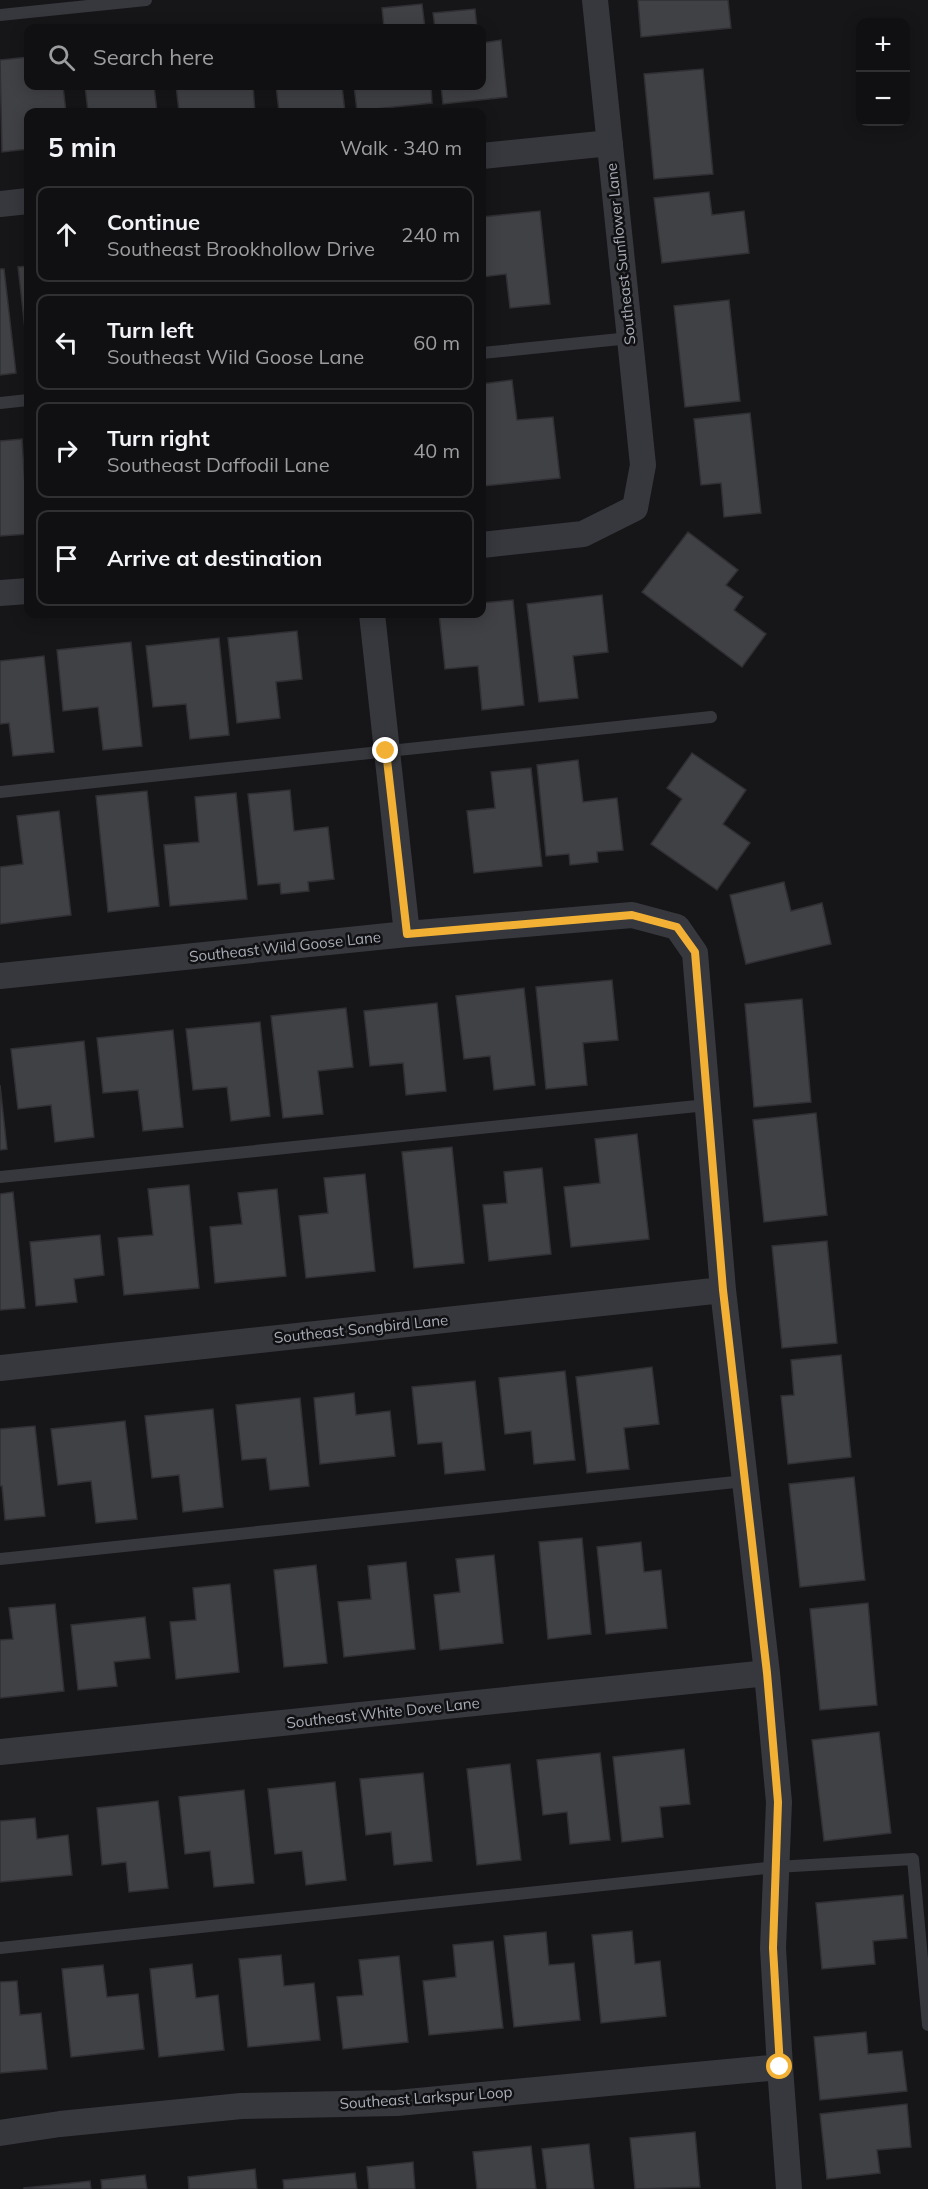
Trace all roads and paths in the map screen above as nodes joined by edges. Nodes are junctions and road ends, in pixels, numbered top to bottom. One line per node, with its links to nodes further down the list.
1 (146, 0): 3 (lane)
2 (595, 0): 4 (street, Southeast Sunflower Lane)
3 (0, 15)
4 (610, 143): 5 (street); 8 (street, Southeast Sunflower Lane)
5 (486, 156)
6 (24, 201): 7 (street)
7 (0, 204)
8 (630, 338): 9 (lane); 12 (street, Southeast Sunflower Lane)
9 (486, 353)
10 (24, 400): 11 (lane)
11 (0, 403)
12 (486, 545)
13 (24, 591): 14 (street)
14 (0, 593)
15 (372, 618): 17 (street)
16 (711, 717): 17 (lane)
17 (386, 751): 18 (lane); 19 (street)
18 (0, 792)
19 (407, 934): 20 (street, Southeast Wild Goose Lane); 21 (street, Southeast Wild Goose Lane)
20 (0, 976)
21 (707, 1105): 22 (lane); 23 (street)
22 (0, 1177)
23 (723, 1290): 24 (street, Southeast Songbird Lane); 25 (street)
24 (0, 1368)
25 (745, 1481): 26 (lane); 27 (street)
26 (0, 1559)
27 (767, 1673): 28 (street, Southeast White Dove Lane); 29 (street)
28 (0, 1752)
29 (776, 1867): 30 (lane); 31 (lane); 32 (street)
30 (0, 1948)
31 (928, 2025)
32 (780, 2067): 33 (street, Southeast Larkspur Loop); 34 (street)
33 (0, 2133)
34 (789, 2189)

